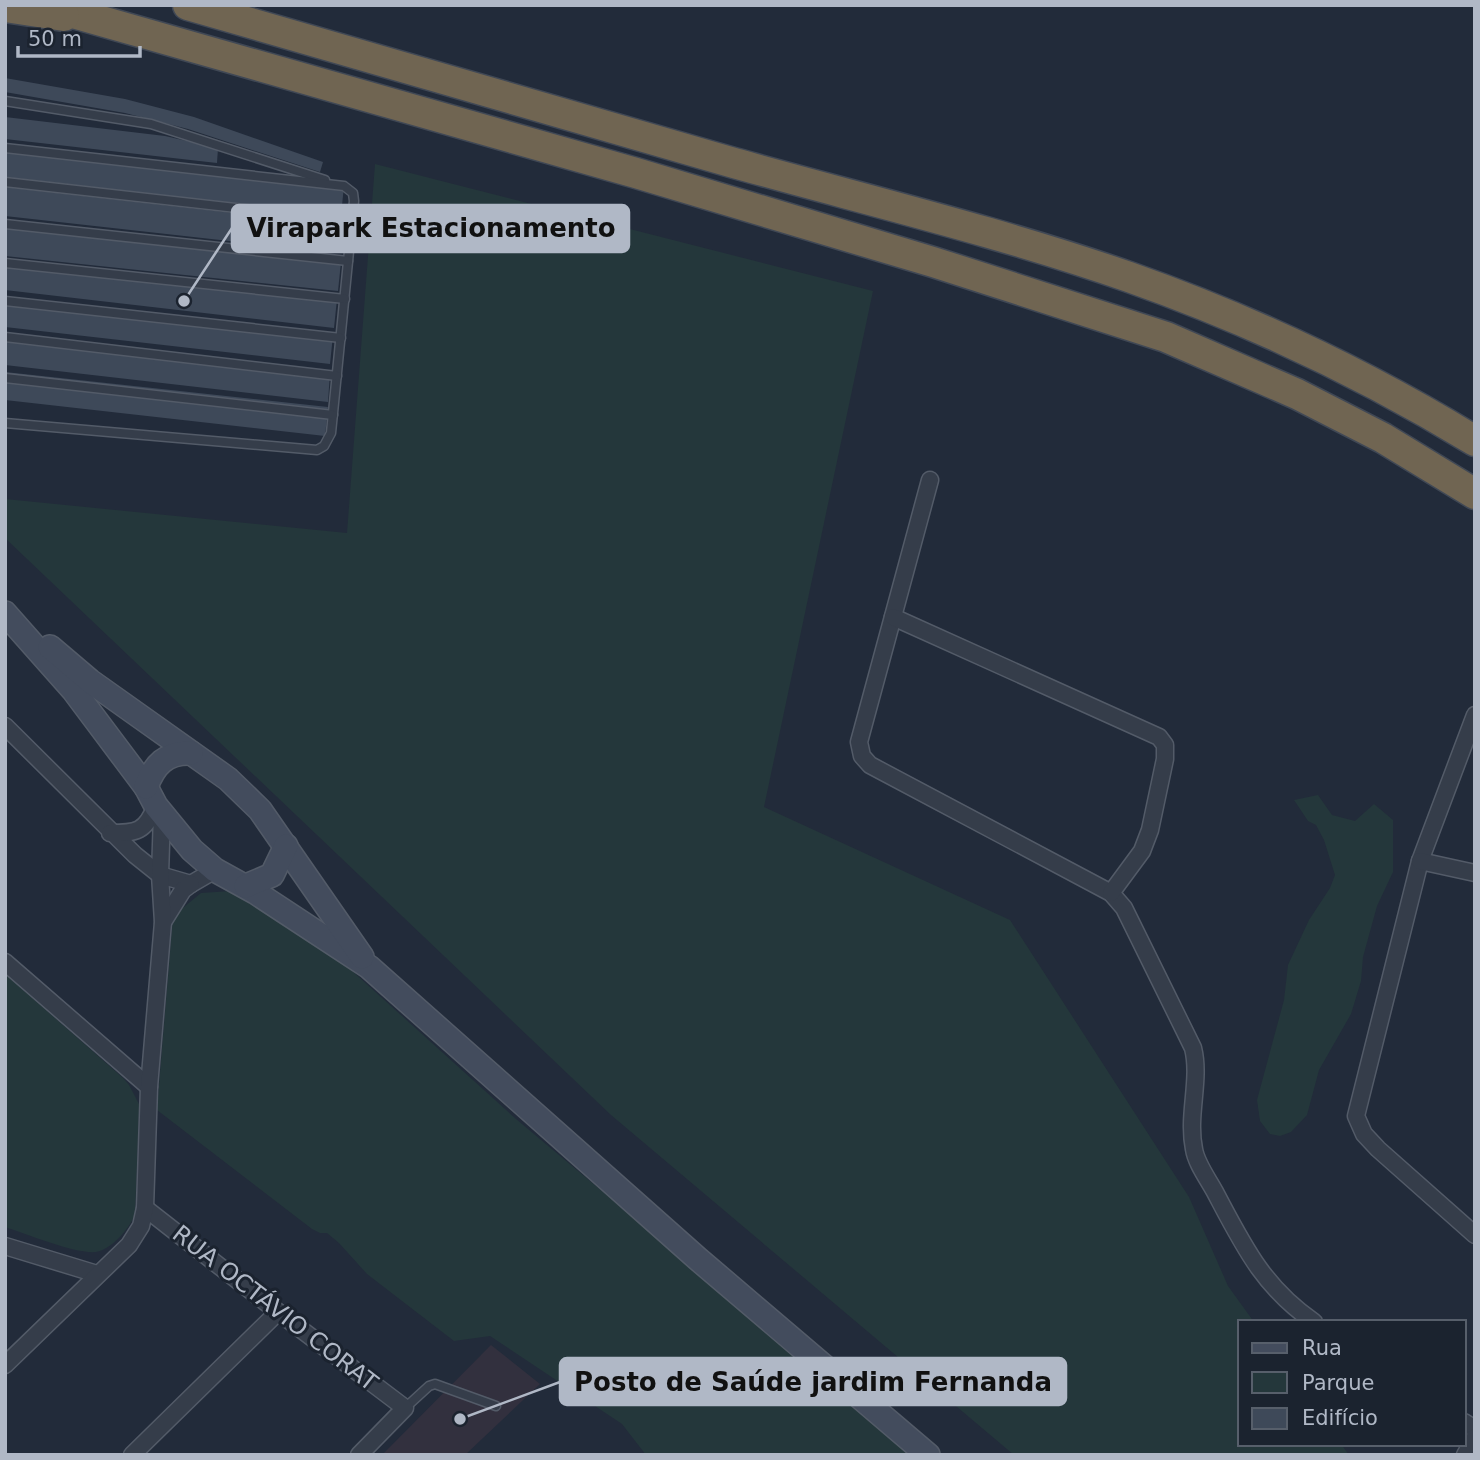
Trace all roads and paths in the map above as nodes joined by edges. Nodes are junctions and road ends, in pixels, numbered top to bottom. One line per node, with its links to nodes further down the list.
1 (45, 5): 4 (highway)
2 (188, 5): 21 (highway)
3 (5, 7): 4 (highway)
4 (95, 21): 23 (highway)
5 (5, 101): 8 (lane)
6 (5, 148): 8 (lane)
7 (5, 182): 9 (lane)
8 (344, 186): 9 (lane)
9 (352, 221): 11 (lane)
10 (5, 223): 11 (lane)
11 (348, 261): 13 (lane)
12 (5, 262): 13 (lane)
13 (345, 299): 16 (lane)
14 (5, 300): 16 (lane)
15 (5, 337): 17 (lane)
16 (341, 338): 17 (lane)
17 (337, 376): 19 (lane)
18 (5, 378): 19 (lane)
19 (333, 415): 20 (lane)
20 (5, 423)
21 (1475, 441)
22 (930, 480): 25 (street)
23 (1475, 494)
24 (5, 611): 28 (main road); 29 (main road)
25 (892, 617): 38 (street); 38 (street)
26 (1475, 715): 32 (street)
27 (5, 726): 30 (street)
28 (191, 753): 29 (main road); 31 (main road)
29 (154, 802): 30 (street); 33 (main road); 35 (street)
30 (110, 833): 35 (street)
31 (286, 846): 37 (main road); 41 (main road)
32 (1420, 861): 34 (street); 44 (street)
33 (215, 870): 36 (street); 37 (main road)
34 (1475, 873)
35 (160, 875): 36 (street); 39 (street)
36 (191, 884): 39 (street)
37 (246, 886): 41 (main road)
38 (1111, 893): 48 (street)
39 (163, 922): 42 (street)
40 (5, 962): 42 (street)
41 (369, 967): 55 (main road)
42 (149, 1087): 43 (street)
43 (145, 1208): 46 (street); 47 (street, RUA OCTÁVIO CORAT)
44 (1475, 1235)
45 (5, 1245): 46 (street)
46 (97, 1274): 49 (street)
47 (278, 1312): 51 (street, RUA OCTÁVIO CORAT); 53 (street)
48 (1311, 1320)
49 (5, 1365)
50 (496, 1406): 51 (lane)
51 (405, 1408): 54 (street)
52 (1475, 1437): 56 (street)
53 (132, 1455)
54 (359, 1455)
55 (928, 1455)
56 (1465, 1455)

